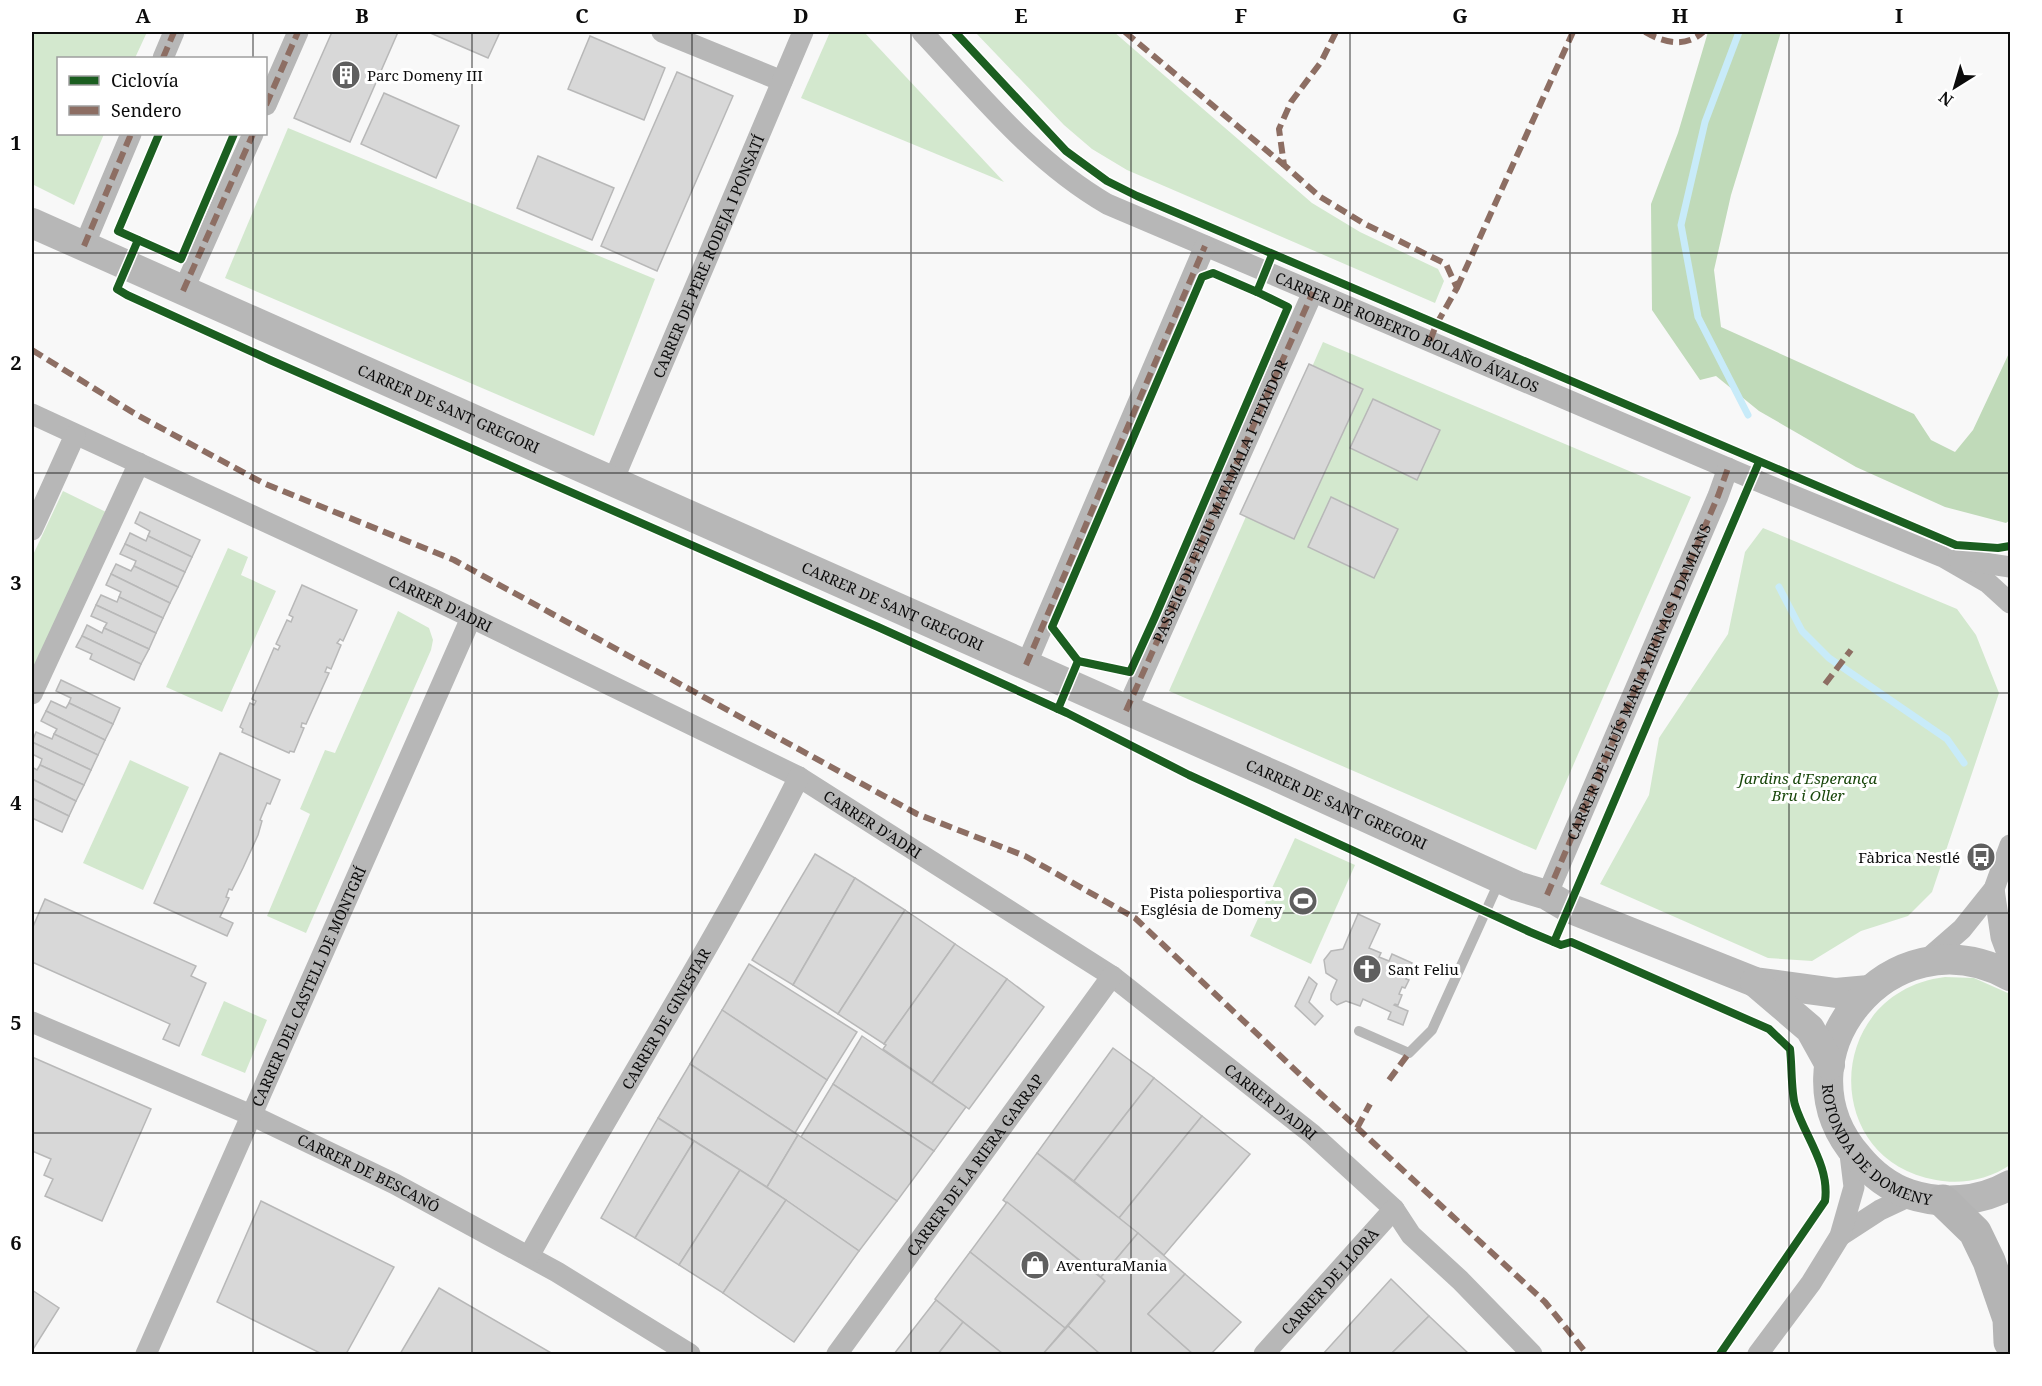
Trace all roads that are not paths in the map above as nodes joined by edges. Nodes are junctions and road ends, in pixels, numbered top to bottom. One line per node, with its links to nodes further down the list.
1 (174, 32): 6 (street)
2 (298, 32): 8 (street)
3 (662, 32): 7 (street)
4 (803, 32): 7 (street, CARRER DE PERE RODEJA I PONSATÍ)
5 (922, 32): 13 (street, CARRER DE ROBERTO BOLAÑO ÁVALOS)
6 (163, 57)
7 (782, 81): 20 (street, CARRER DE PERE RODEJA I PONSATÍ)
8 (267, 103)
9 (131, 135): 12 (street)
10 (253, 135): 14 (street)
11 (32, 223): 12 (main road, CARRER DE SANT GREGORI)
12 (84, 246): 14 (main road, CARRER DE SANT GREGORI)
13 (1205, 246): 15 (street, CARRER DE ROBERTO BOLAÑO ÁVALOS); 26 (street)
14 (183, 291): 20 (main road, CARRER DE SANT GREGORI)
15 (1313, 291): 19 (street, CARRER DE ROBERTO BOLAÑO ÁVALOS); 28 (street, PASSEIG DE FELIU MATAMALA I TEIXIDOR)
16 (32, 414): 17 (street, CARRER D'ADRI)
17 (75, 435): 18 (street, CARRER D'ADRI); 21 (street)
18 (139, 463): 25 (street, CARRER D'ADRI); 27 (street)
19 (1728, 468): 22 (street, CARRER DE ROBERTO BOLAÑO ÁVALOS); 33 (street, CARRER DE LLUÍS MARIA XIRINACS I DAMIANS)
20 (613, 481): 26 (main road, CARRER DE SANT GREGORI)
21 (32, 530)
22 (1943, 556): 23 (street, CARRER DE ROBERTO BOLAÑO ÁVALOS); 24 (street, CARRER DE ROBERTO BOLAÑO ÁVALOS)
23 (2010, 567)
24 (2010, 603)
25 (471, 618): 29 (street, CARRER D'ADRI); 43 (street, CARRER DEL CASTELL DE MONTGRÍ)
26 (1026, 665): 28 (main road, CARRER DE SANT GREGORI)
27 (32, 694)
28 (1126, 711): 31 (main road, CARRER DE SANT GREGORI)
29 (799, 777): 36 (street, CARRER D'ADRI); 49 (street, CARRER DE GINESTAR)
30 (2010, 845): 32 (street)
31 (1501, 879): 33 (main road, CARRER DE SANT GREGORI); 41 (lane)
32 (1994, 889): 34 (street); 35 (street)
33 (1547, 895): 38 (main road, CARRER DE SANT GREGORI)
34 (2010, 962)
35 (1923, 963): 37 (main road, ROTONDA DE DOMENY); 39 (main road, ROTONDA DE DOMENY)
36 (1112, 976): 47 (street, CARRER D'ADRI); 53 (street, CARRER DE LA RIERA GARRAP)
37 (2010, 976)
38 (1755, 982): 39 (main road, CARRER DE SANT GREGORI); 42 (main road, CARRER DE SANT GREGORI)
39 (1869, 990): 42 (main road, ROTONDA DE DOMENY)
40 (32, 1022): 43 (street, CARRER DE BESCANÓ)
41 (1359, 1031)
42 (1830, 1065): 44 (main road, ROTONDA DE DOMENY)
43 (251, 1115): 49 (street, CARRER DE BESCANÓ); 51 (street, CARRER DEL CASTELL DE MONTGRÍ)
44 (1849, 1146): 46 (main road, ROTONDA DE DOMENY); 48 (street)
45 (2010, 1185): 46 (main road, ROTONDA DE DOMENY)
46 (1928, 1198): 48 (street); 50 (highway)
47 (1394, 1209): 54 (street, CARRER DE LLORÀ); 55 (street, CARRER D'ADRI)
48 (1840, 1236): 56 (street)
49 (529, 1256): 52 (street, CARRER DE BESCANÓ)
50 (2010, 1342)
51 (146, 1354)
52 (690, 1354)
53 (837, 1354)
54 (1264, 1354)
55 (1533, 1354)
56 (1758, 1354)

